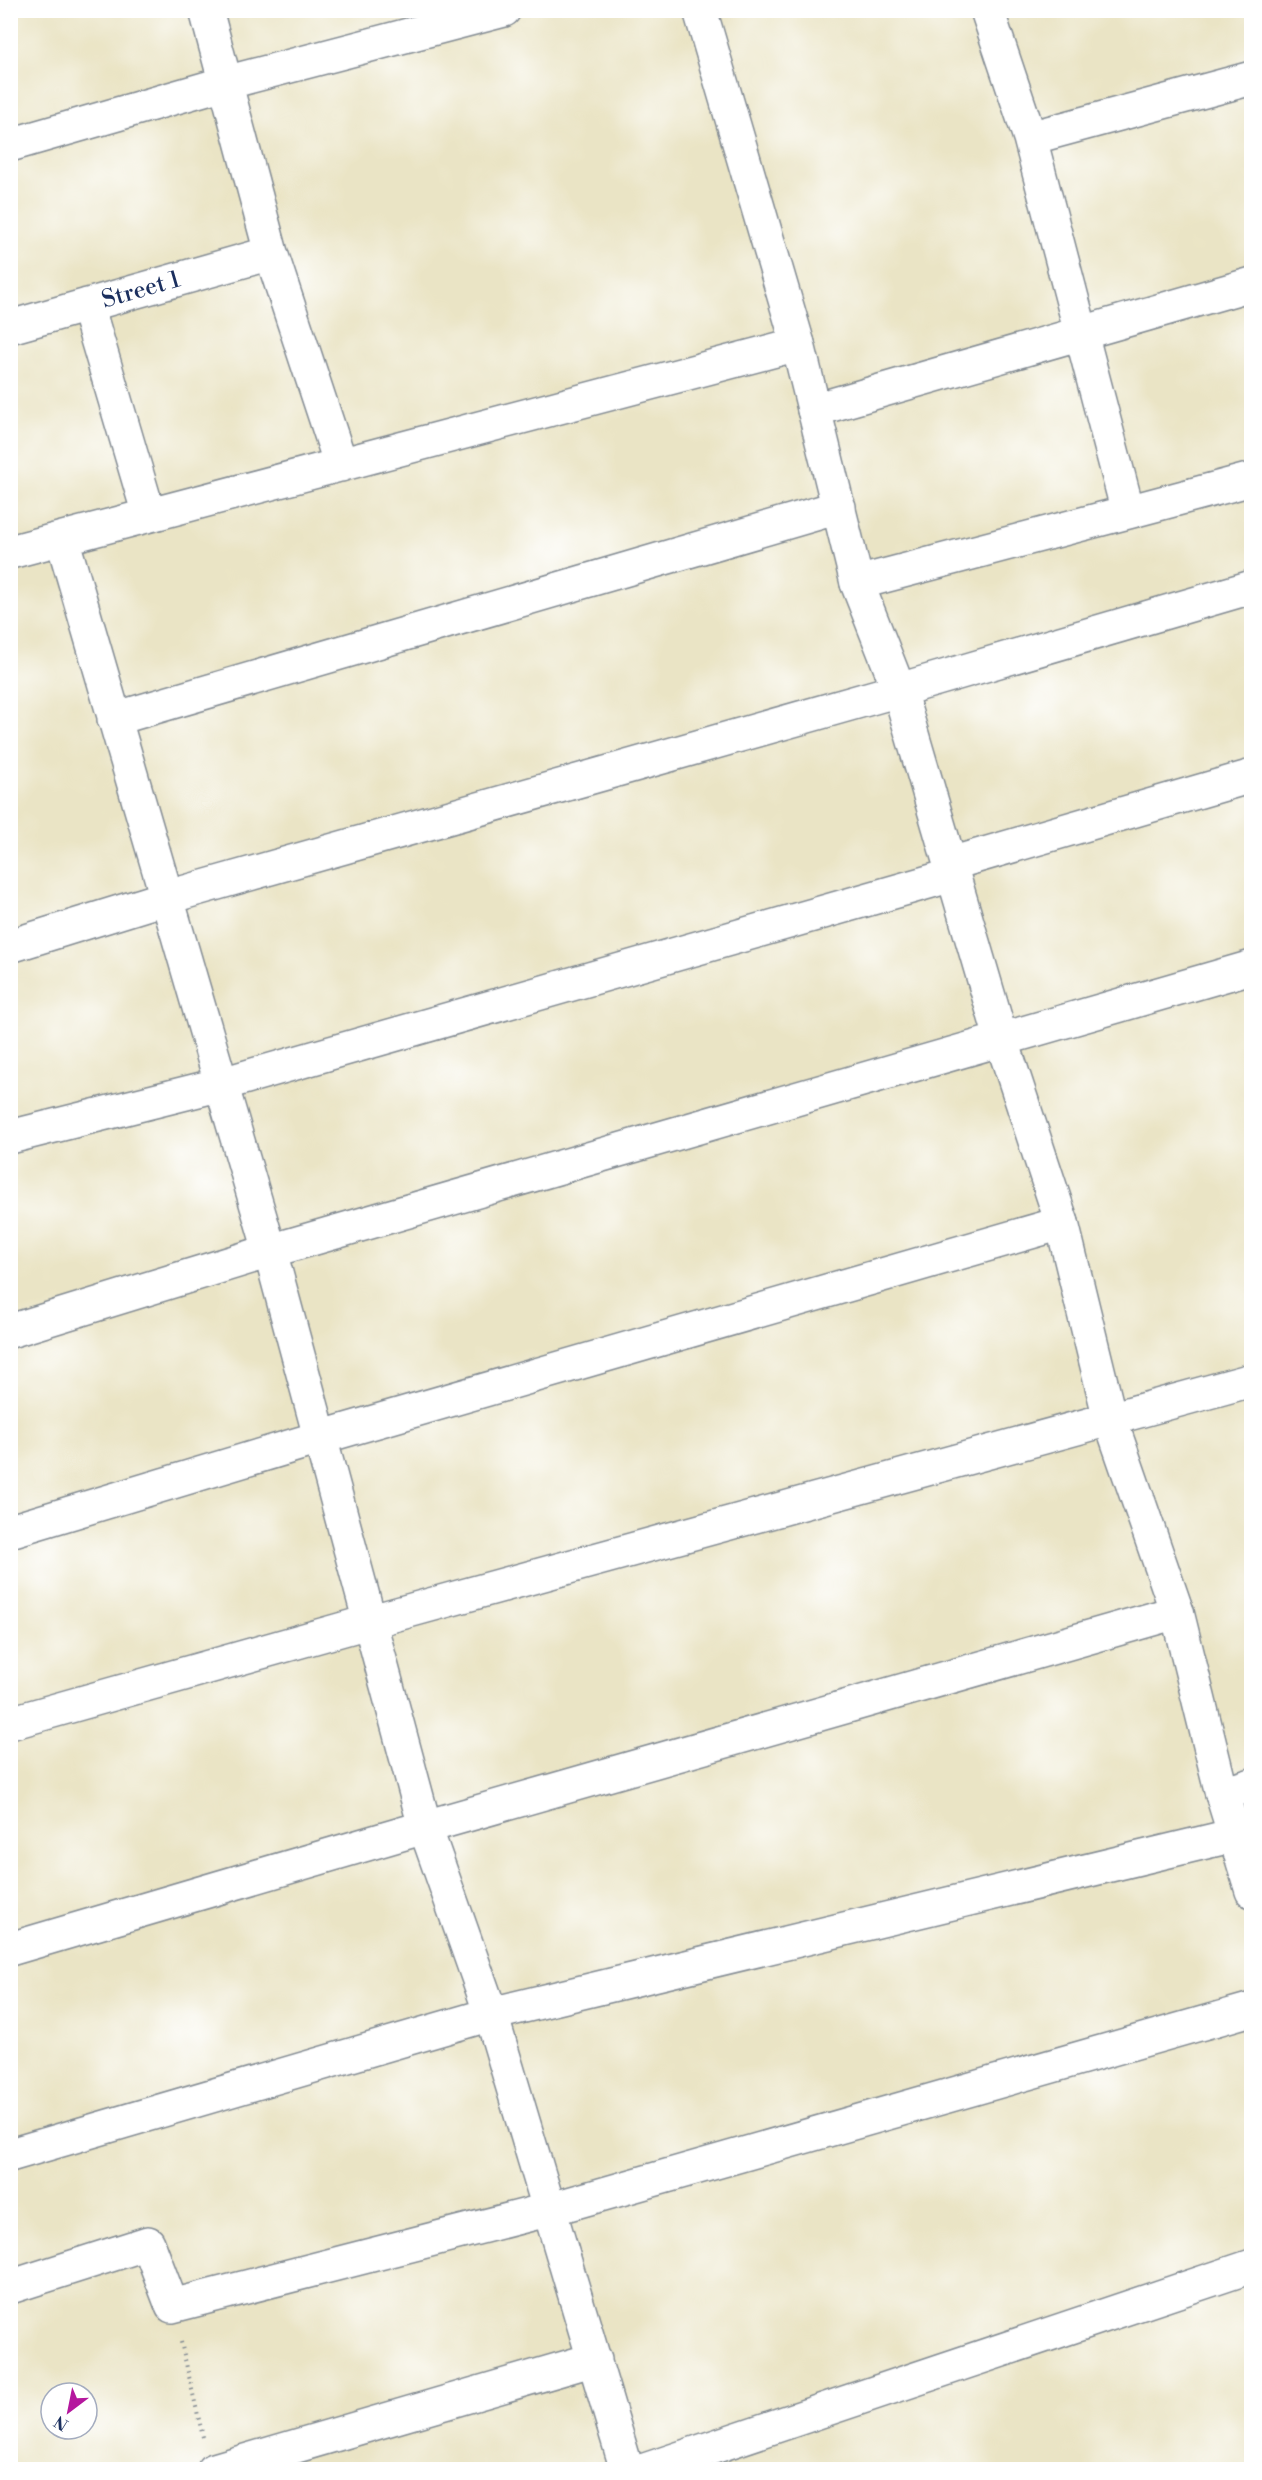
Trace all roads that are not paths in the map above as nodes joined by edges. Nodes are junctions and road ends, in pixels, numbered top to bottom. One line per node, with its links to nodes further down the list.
1 (206, 10): 6 (street)
2 (504, 10): 6 (street)
3 (700, 10): 14 (street)
4 (987, 10): 7 (street)
5 (1251, 78): 7 (street)
6 (225, 83): 8 (street); 9 (street)
7 (1030, 138): 13 (street)
8 (10, 145)
9 (271, 253): 11 (street, Street 1); 16 (street)
10 (1251, 284): 13 (street)
11 (87, 305): 12 (street, Street 1); 20 (street)
12 (10, 327)
13 (1080, 334): 15 (street); 19 (street)
14 (798, 344): 15 (street); 16 (street)
15 (814, 410): 18 (street)
16 (341, 465): 20 (street)
17 (1251, 479): 19 (street)
18 (839, 507): 23 (street); 26 (street)
19 (1128, 512): 23 (street)
20 (149, 515): 21 (street)
21 (62, 538): 22 (street); 26 (street)
22 (10, 552)
23 (857, 583): 25 (street)
24 (1251, 586): 25 (street)
25 (899, 690): 28 (street); 29 (street)
26 (114, 718): 29 (street)
27 (1251, 776): 28 (street)
28 (952, 869): 32 (street); 33 (street)
29 (168, 897): 30 (street); 33 (street)
30 (10, 946)
31 (1251, 967): 32 (street)
32 (1002, 1038): 35 (street); 36 (street)
33 (222, 1084): 34 (street); 36 (street)
34 (10, 1137)
35 (1062, 1223): 39 (street); 40 (street)
36 (270, 1251): 37 (street); 40 (street)
37 (10, 1330)
38 (1251, 1380): 39 (street)
39 (1110, 1419): 42 (street); 43 (street)
40 (322, 1437): 41 (street); 43 (street)
41 (10, 1531)
42 (1177, 1612): 45 (street); 46 (street)
43 (368, 1622): 44 (street); 46 (street)
44 (10, 1723)
45 (1237, 1790): 47 (street)
46 (425, 1827): 49 (street); 51 (street)
47 (1235, 1835): 48 (street); 51 (street)
48 (1251, 1891)
49 (10, 1949)
50 (1251, 2009): 53 (street)
51 (491, 2014): 52 (street); 53 (street)
52 (10, 2155)
53 (551, 2209): 55 (street); 56 (street)
54 (1251, 2266): 59 (street)
55 (10, 2287)
56 (595, 2359): 57 (street); 58 (street)
57 (210, 2459)
58 (627, 2469)
59 (645, 2469)

